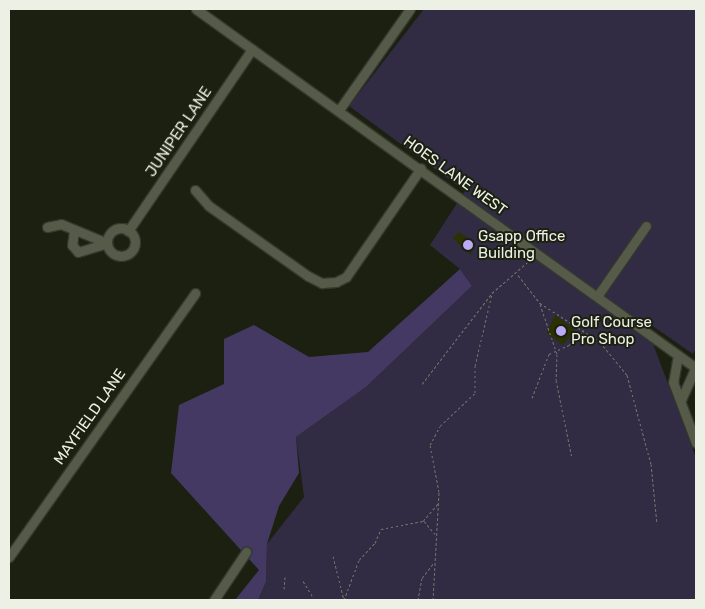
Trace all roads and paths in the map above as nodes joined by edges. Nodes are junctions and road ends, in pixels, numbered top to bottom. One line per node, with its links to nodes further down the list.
1 (196, 9): 3 (street, HOES LANE WEST)
2 (410, 9): 5 (street)
3 (207, 12): 4 (street, HOES LANE WEST)
4 (252, 48): 5 (street, HOES LANE WEST); 11 (street, JUNIPER LANE)
5 (339, 110): 6 (street, HOES LANE WEST)
6 (421, 168): 7 (street); 13 (street, HOES LANE WEST)
7 (195, 190)
8 (646, 226): 17 (street)
9 (47, 227): 10 (street)
10 (74, 231): 12 (street); 12 (street)
11 (128, 231): 12 (street); 12 (street)
12 (107, 243)
13 (537, 252): 14 (path); 17 (street, HOES LANE WEST)
14 (518, 275): 16 (path); 18 (path)
15 (195, 293): 34 (street, MAYFIELD LANE)
16 (492, 294): 23 (path); 28 (path)
17 (598, 295): 21 (street, HOES LANE WEST)
18 (540, 303): 19 (path); 20 (path)
19 (584, 330): 20 (path); 30 (path)
20 (556, 350): 24 (path); 27 (path)
21 (678, 355): 22 (street, HOES LANE WEST); 25 (street)
22 (696, 368): 25 (street)
23 (422, 384)
24 (532, 398)
25 (681, 401): 26 (street)
26 (696, 443)
27 (572, 458)
28 (439, 501): 29 (path); 31 (path)
29 (423, 521): 31 (path); 41 (path)
30 (657, 524)
31 (435, 535): 35 (path)
32 (246, 552): 39 (street)
33 (333, 556): 41 (path)
34 (9, 557)
35 (433, 564): 42 (path); 43 (path)
36 (285, 577): 38 (path)
37 (303, 581): 40 (path)
38 (284, 589)
39 (214, 600)
40 (315, 600)
41 (344, 600)
42 (418, 600)
43 (433, 600)

